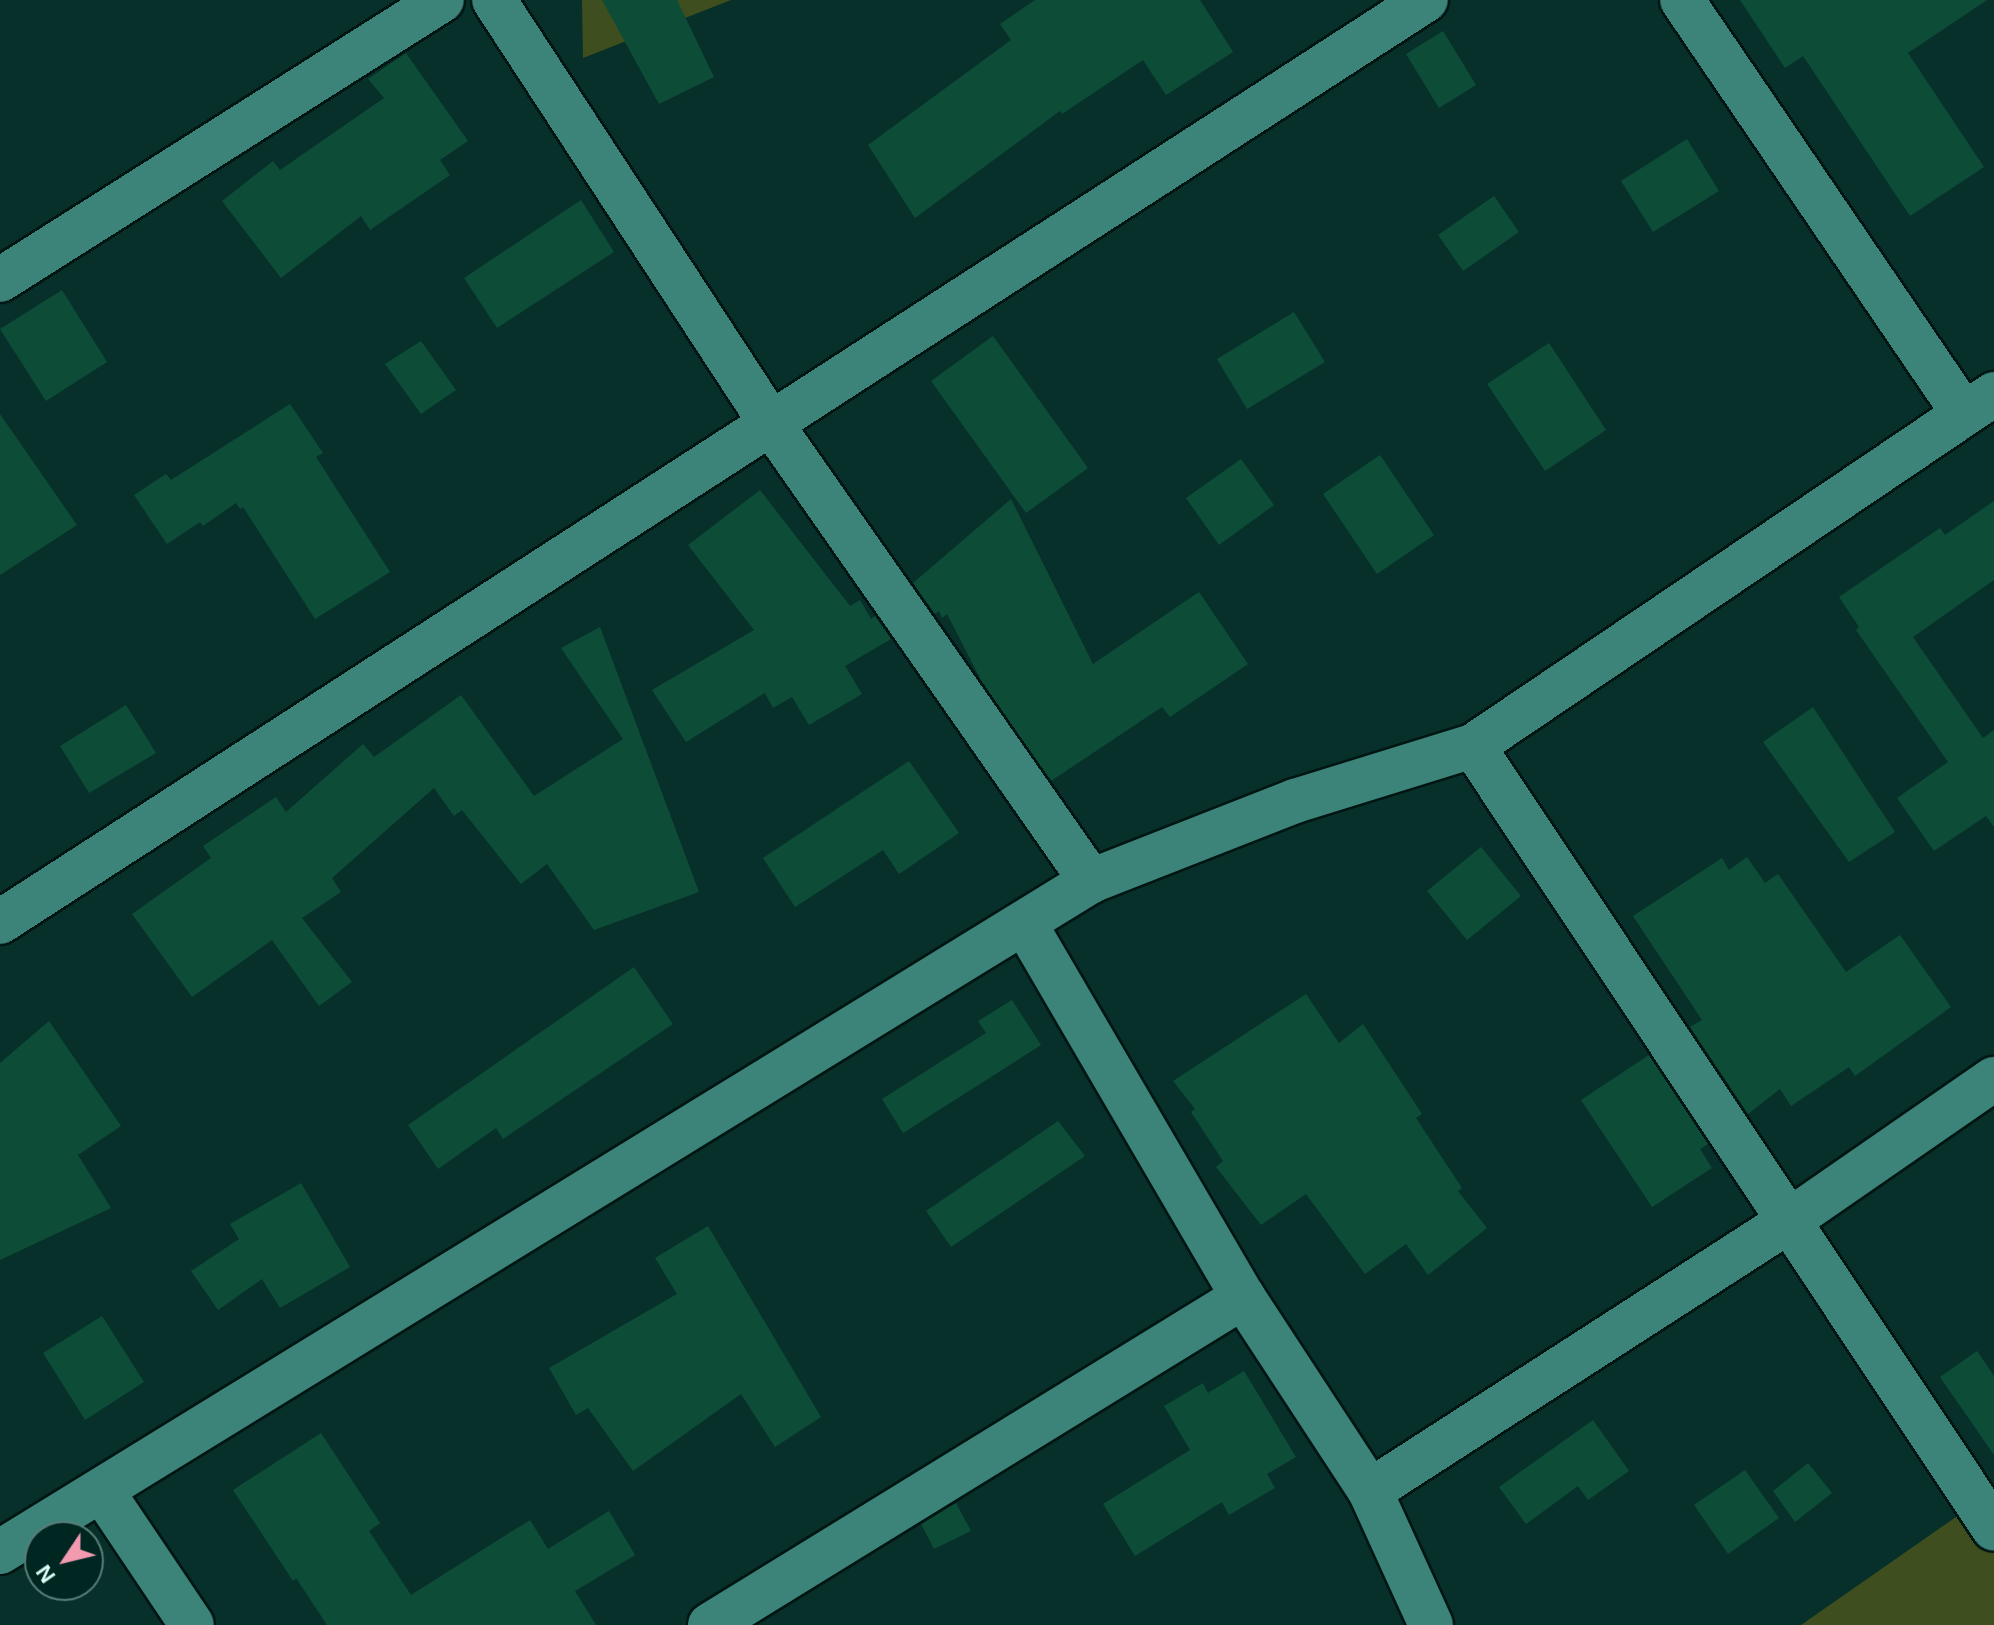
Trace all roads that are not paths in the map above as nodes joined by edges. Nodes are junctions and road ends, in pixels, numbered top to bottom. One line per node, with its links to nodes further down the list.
1 (442, 0): 5 (street)
2 (494, 0): 7 (street)
3 (1426, 0): 7 (street)
4 (1682, 0): 6 (street)
5 (0, 280)
6 (1979, 404): 8 (street)
7 (772, 425): 9 (street); 10 (street)
8 (1473, 746): 9 (street); 13 (street)
9 (1091, 881): 11 (street)
10 (0, 922)
11 (1025, 924): 14 (street); 15 (street)
12 (1994, 1079): 13 (street)
13 (1790, 1220): 16 (street); 17 (street)
14 (1243, 1297): 16 (street); 20 (street)
15 (102, 1491): 18 (street); 19 (street)
16 (1370, 1491): 21 (street)
17 (1994, 1529)
18 (5, 1538)
19 (192, 1625)
20 (710, 1625)
21 (1431, 1625)

